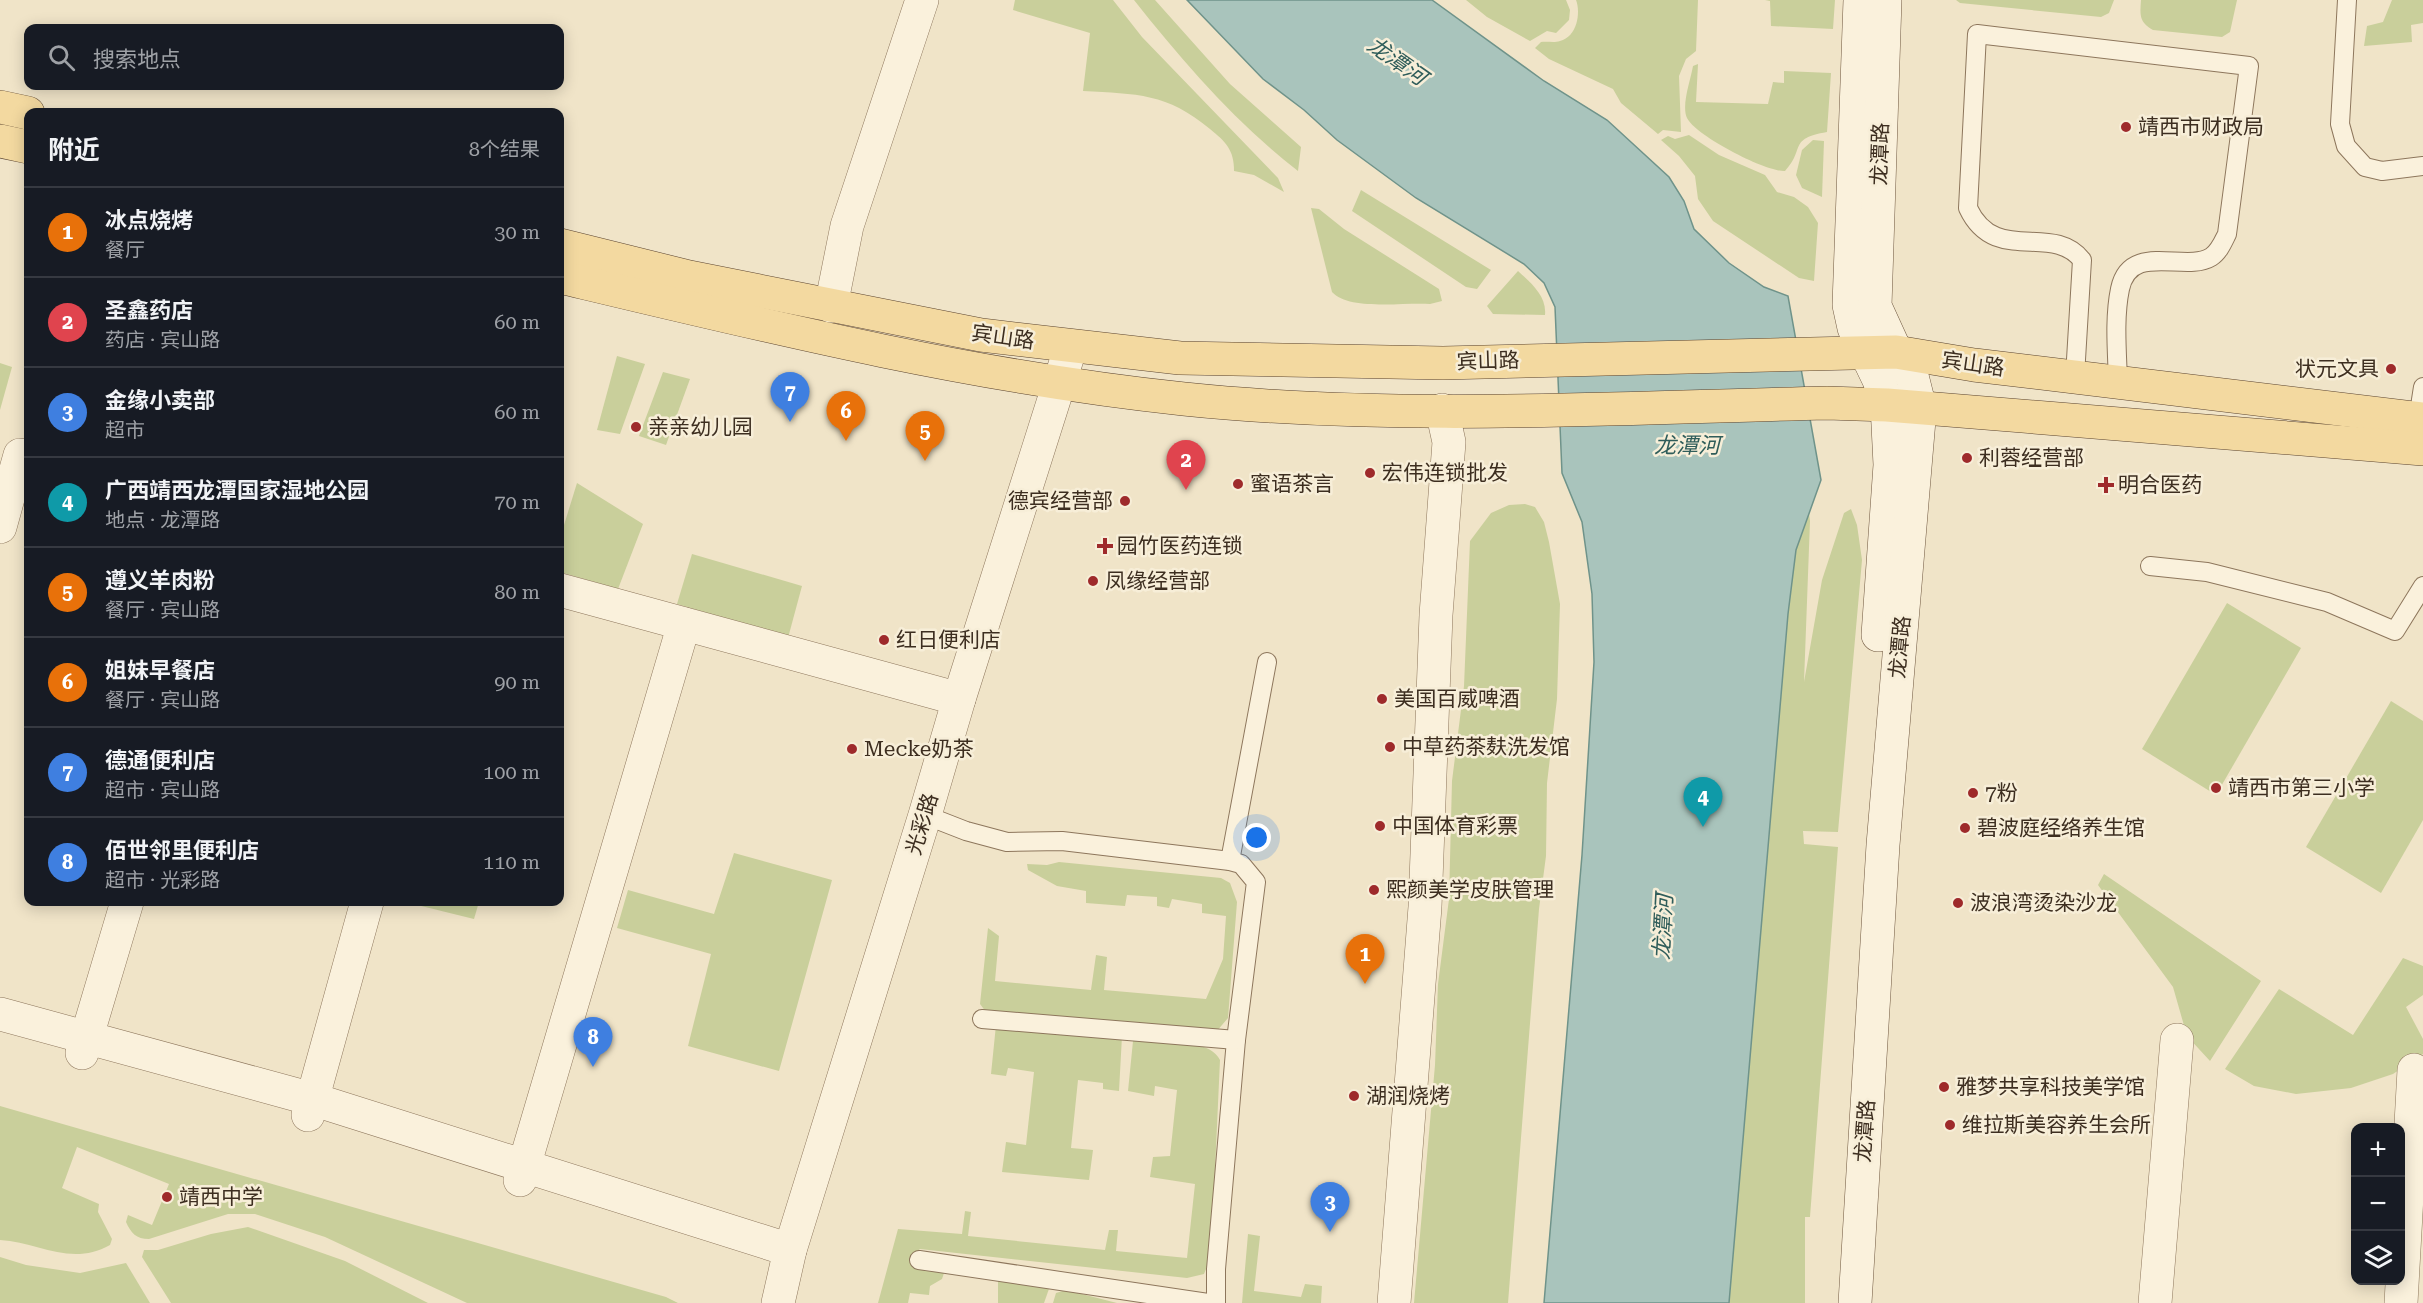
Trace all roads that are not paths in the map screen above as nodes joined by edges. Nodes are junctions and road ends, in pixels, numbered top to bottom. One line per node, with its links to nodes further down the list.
1 (922, 0): 12 (street)
2 (1860, 0): 14 (street, 龙潭路)
3 (1885, 0): 15 (street, 龙潭路)
4 (2347, 0): 9 (lane)
5 (0, 107): 6 (main road)
6 (24, 112)
7 (0, 141): 8 (main road)
8 (24, 146)
9 (2423, 165)
10 (564, 246): 12 (main road, 宾山路)
11 (564, 278): 17 (main road, 宾山路)
12 (831, 306): 13 (main road, 宾山路)
13 (1071, 346): 14 (main road, 宾山路); 17 (street, 光彩路)
14 (1864, 352): 15 (main road, 宾山路); 20 (street, 龙潭路)
15 (1896, 352): 16 (main road, 宾山路); 21 (street, 龙潭路)
16 (2075, 376): 18 (main road, 宾山路); 18 (lane)
17 (1062, 381): 22 (main road, 宾山路); 31 (street, 光彩路)
18 (2118, 381): 23 (main road, 宾山路)
19 (2423, 387): 23 (lane)
20 (1887, 405): 21 (main road, 宾山路); 22 (main road, 宾山路); 51 (street, 龙潭路)
21 (1920, 408): 23 (main road, 宾山路); 52 (street, 龙潭路)
22 (1442, 410): 50 (street)
23 (2421, 429)
24 (16, 454): 25 (street)
25 (0, 527)
26 (2150, 566): 27 (lane)
27 (2423, 586)
28 (564, 591): 29 (street)
29 (684, 624): 31 (street); 44 (street)
30 (1267, 662): 33 (lane)
31 (959, 699): 32 (street, 光彩路)
32 (926, 815): 33 (lane); 45 (street, 光彩路)
33 (1230, 861): 39 (lane)
34 (126, 906): 41 (street)
35 (365, 906): 43 (street)
36 (0, 1014): 41 (street)
37 (982, 1019): 39 (lane)
38 (0, 1030): 41 (street)
39 (1236, 1040): 49 (lane)
40 (2177, 1040): 53 (street)
41 (85, 1045): 43 (street)
42 (2414, 1070): 54 (street)
43 (310, 1107): 44 (street)
44 (523, 1173): 45 (street)
45 (788, 1258): 47 (street, 光彩路)
46 (919, 1260): 48 (lane)
47 (778, 1303)
48 (1208, 1303)
49 (1216, 1303)
50 (1394, 1303)
51 (1836, 1303)
52 (1855, 1303)
53 (2155, 1303)
54 (2401, 1303)

